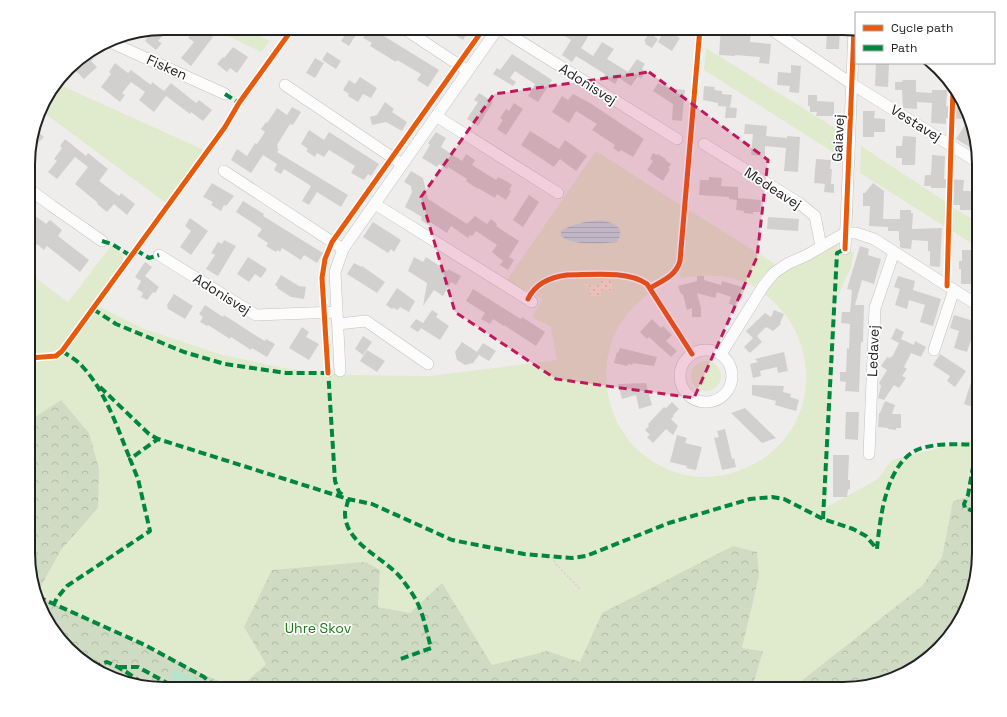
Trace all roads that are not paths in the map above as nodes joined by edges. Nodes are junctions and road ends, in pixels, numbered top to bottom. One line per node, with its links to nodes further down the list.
1 (414, 35): 7 (street)
2 (493, 35): 7 (street, Adonisvej)
3 (509, 35): 12 (street, Adonisvej)
4 (779, 35): 8 (street, Vestavej)
5 (854, 35): 8 (street, Gaiavej)
6 (116, 45): 10 (street, Fisken)
7 (468, 71): 11 (street, Adonisvej)
8 (852, 84): 14 (street, Vestavej); 20 (street, Gaiavej)
9 (285, 85): 15 (street)
10 (225, 94)
11 (436, 116): 15 (street, Adonisvej); 18 (street)
12 (677, 139)
13 (704, 144): 22 (street, Medeavej)
14 (972, 159)
15 (402, 164): 19 (street, Adonisvej)
16 (224, 171): 23 (street)
17 (35, 193): 21 (street)
18 (558, 193)
19 (375, 204): 23 (street, Adonisvej); 28 (street)
20 (846, 233): 22 (street); 24 (street, Gaiavej); 25 (street)
21 (102, 241)
22 (822, 246): 33 (street)
23 (343, 249): 30 (street, Adonisvej)
24 (845, 249)
25 (894, 252): 27 (street); 36 (street, Ledavej)
26 (159, 255): 30 (street, Adonisvej)
27 (954, 290): 29 (street); 32 (street)
28 (532, 302)
29 (972, 302)
30 (337, 312): 31 (street, Adonisvej)
31 (338, 324): 34 (street); 35 (street, Adonisvej)
32 (934, 350)
33 (720, 354): 33 (street)
34 (428, 364)
35 (340, 371)
36 (870, 454)

